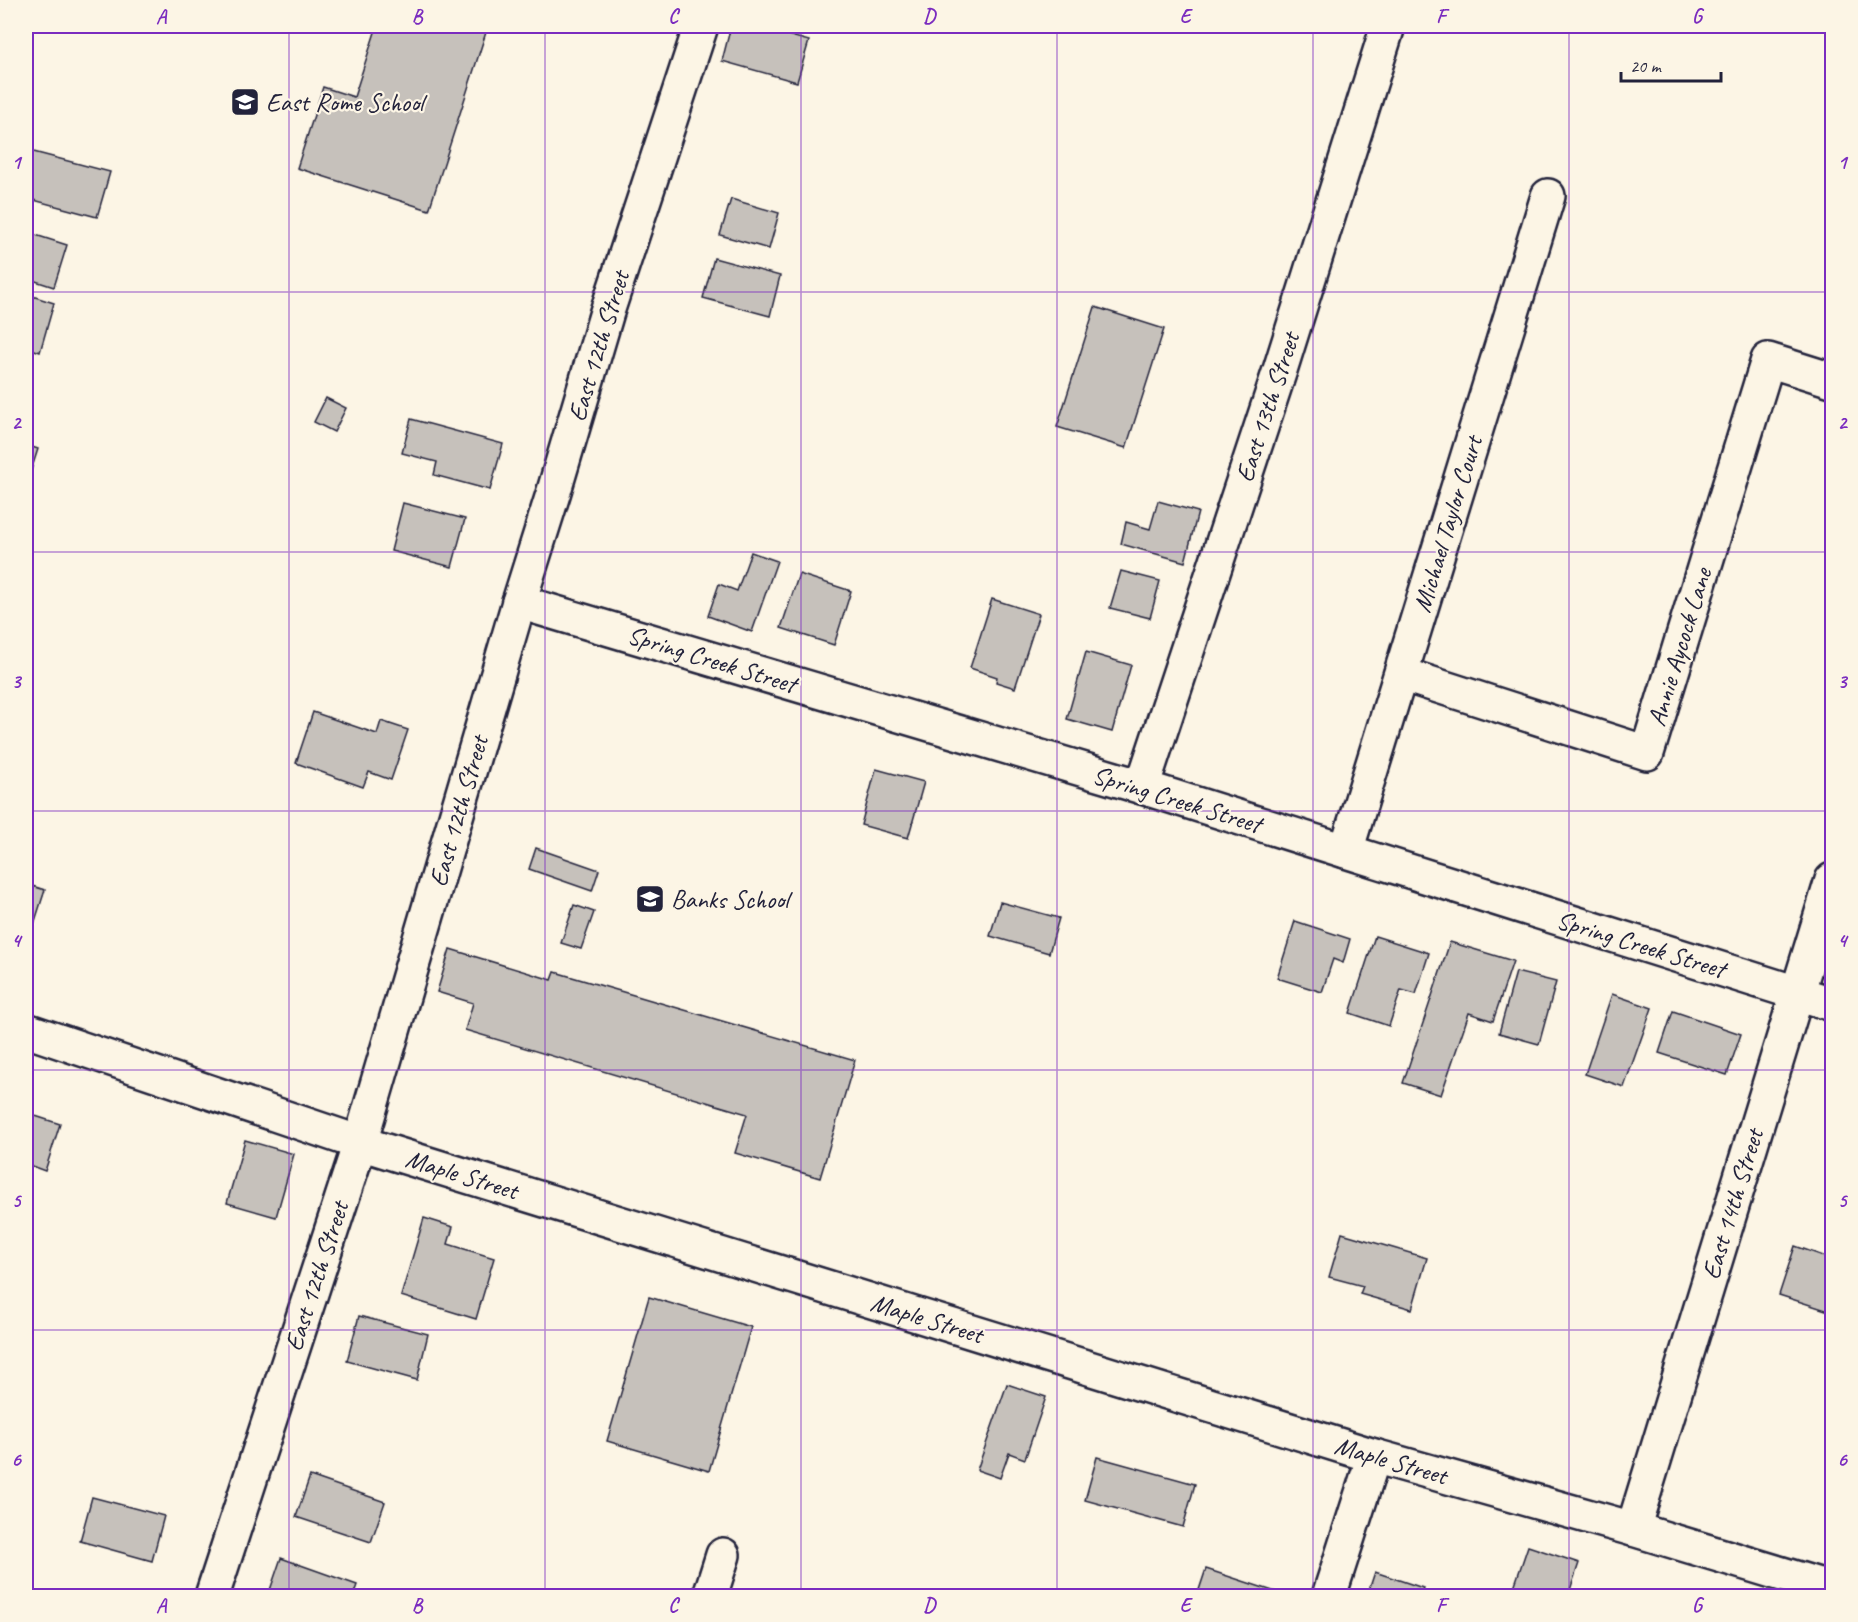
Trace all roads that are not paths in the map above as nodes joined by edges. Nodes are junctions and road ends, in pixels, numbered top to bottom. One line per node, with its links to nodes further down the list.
1 (701, 26): 5 (street, East 12th Street)
2 (1388, 26): 7 (street, East 13th Street)
3 (1548, 196): 6 (street, Michael Taylor Court)
4 (1833, 380): 6 (street, Annie Aycock Lane)
5 (519, 602): 7 (street, Spring Creek Street); 13 (street, East 12th Street)
6 (1401, 674): 8 (street, Michael Taylor Court)
7 (1142, 787): 8 (street, Spring Creek Street)
8 (1346, 851): 10 (street, Spring Creek Street)
9 (1833, 880): 10 (street, East 14th Street)
10 (1797, 993): 11 (street, Spring Creek Street); 15 (street, East 14th Street)
11 (1833, 1004)
12 (26, 1030): 13 (street, Maple Street)
13 (360, 1143): 14 (street, Maple Street); 18 (street, East 12th Street)
14 (1374, 1456): 15 (street, Maple Street); 20 (street)
15 (1633, 1529): 17 (street, Maple Street)
16 (723, 1555): 19 (street)
17 (1833, 1589)
18 (212, 1596)
19 (710, 1596)
20 (1329, 1596)

